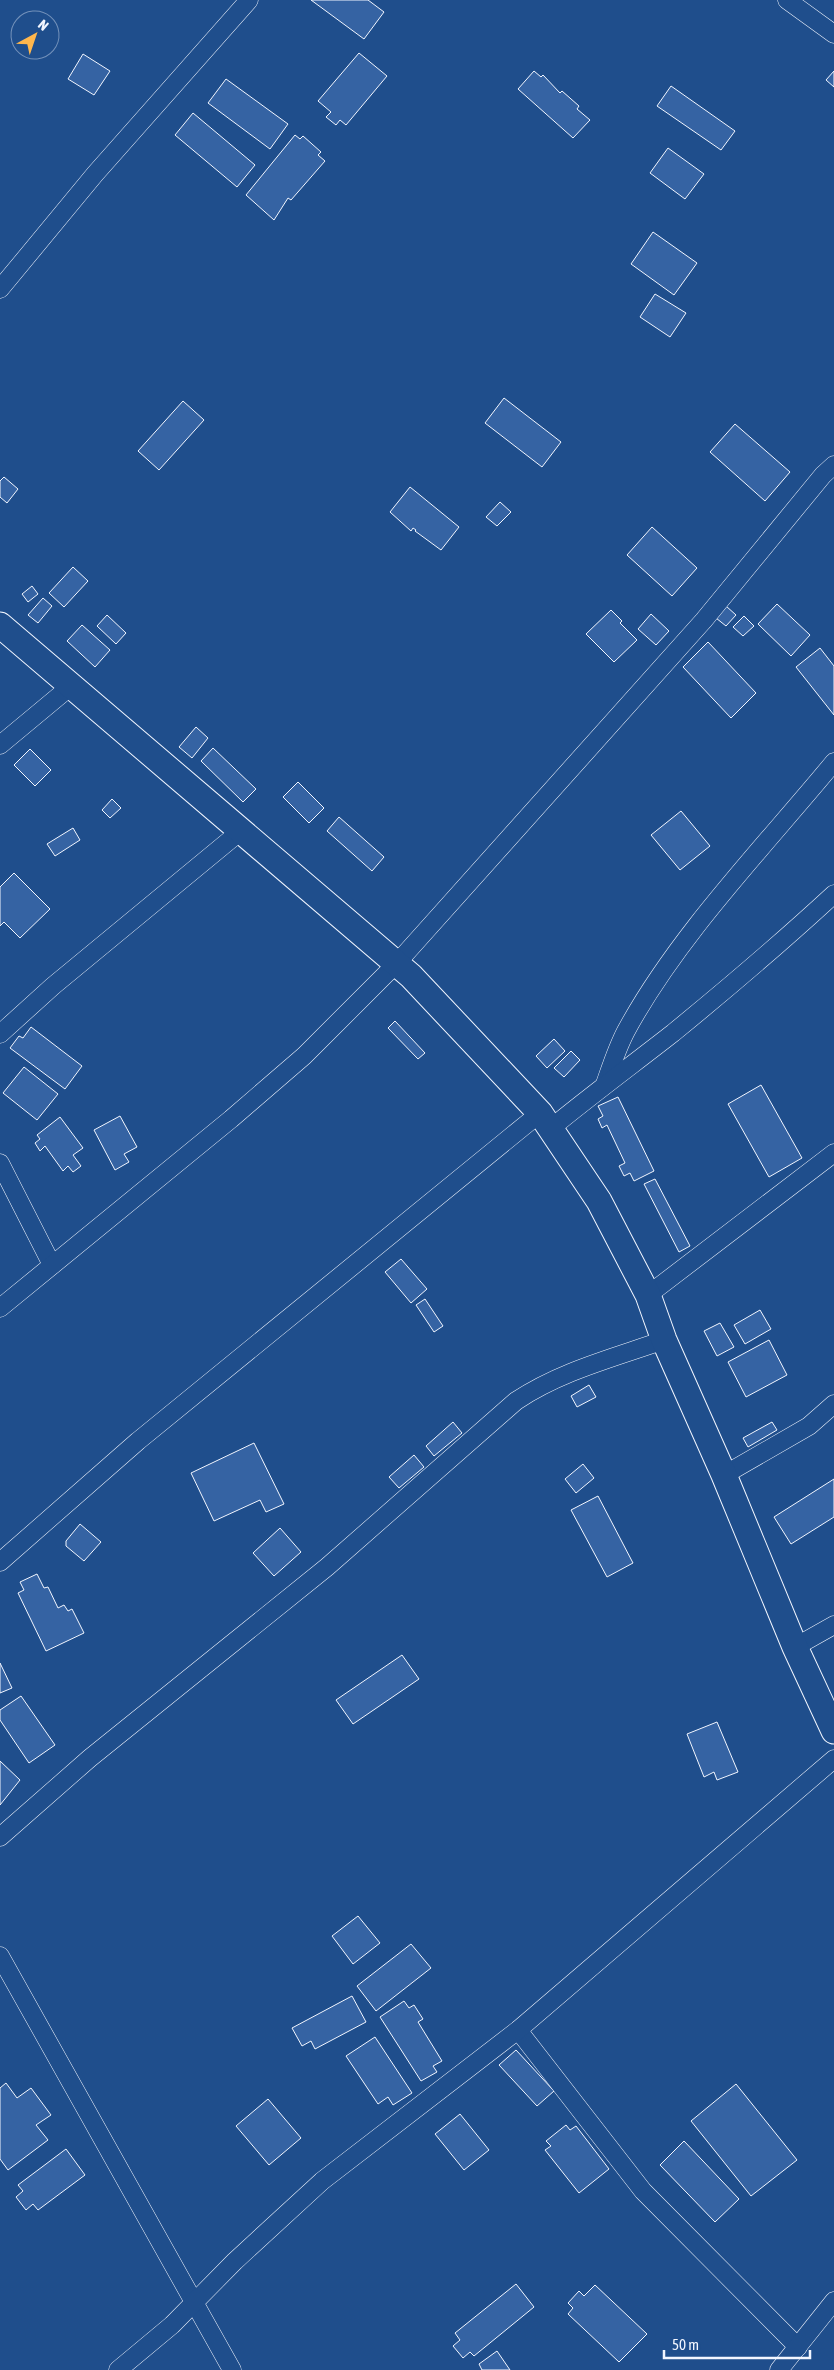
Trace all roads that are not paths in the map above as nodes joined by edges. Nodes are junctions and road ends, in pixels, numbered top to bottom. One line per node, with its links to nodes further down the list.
1 (249, 0): 4 (street)
2 (787, 0): 3 (street)
3 (834, 34)
4 (0, 289)
5 (834, 465): 12 (street)
6 (0, 625): 7 (street)
7 (71, 686): 8 (street); 10 (street)
8 (0, 744)
9 (834, 762): 14 (street)
10 (242, 830): 12 (street); 13 (street)
11 (834, 894): 14 (street)
12 (397, 963): 15 (street); 18 (street)
13 (0, 1034)
14 (605, 1084): 15 (street)
15 (545, 1121): 19 (street); 24 (street)
16 (834, 1153): 19 (street)
17 (0, 1163): 18 (street)
18 (52, 1265): 20 (street)
19 (648, 1295): 21 (street)
20 (0, 1308)
21 (664, 1340): 23 (street); 29 (street)
22 (834, 1404): 23 (street)
23 (724, 1474): 26 (street)
24 (0, 1562)
25 (834, 1625): 26 (street)
26 (796, 1648): 27 (street)
27 (834, 1731)
28 (834, 1759): 31 (street)
29 (0, 1837)
30 (0, 1956): 33 (street)
31 (518, 2030): 33 (street); 34 (street)
32 (834, 2300): 34 (street)
33 (194, 2302): 35 (street); 36 (street)
34 (798, 2347): 37 (street)
35 (118, 2370)
36 (232, 2370)
37 (779, 2370)

